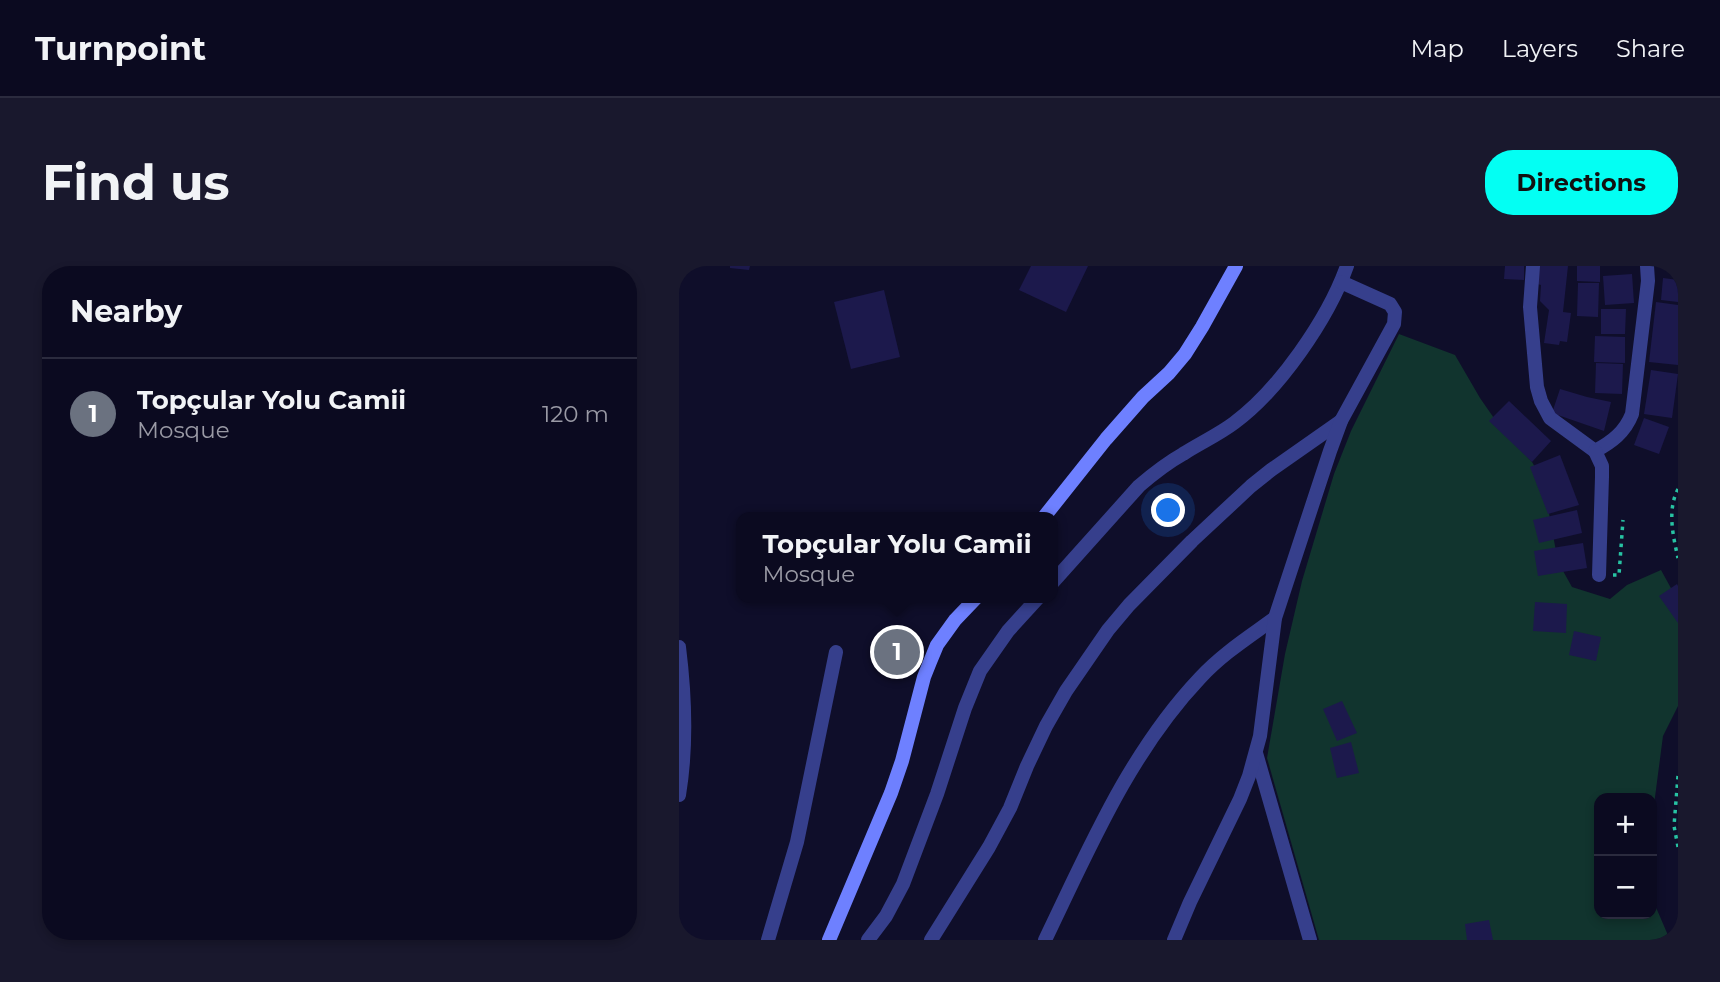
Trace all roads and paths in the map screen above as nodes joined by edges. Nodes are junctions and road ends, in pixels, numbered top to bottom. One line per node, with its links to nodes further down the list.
1 (1235, 266): 9 (main road)
2 (1347, 266): 5 (street)
3 (1532, 266): 7 (street)
4 (1647, 266): 7 (street)
5 (1341, 282): 6 (street); 12 (street)
6 (1341, 421): 15 (street); 25 (street)
7 (1595, 451): 11 (street)
8 (1678, 489): 10 (path)
9 (1048, 512)
10 (1678, 558)
11 (1598, 575)
12 (1058, 576)
13 (971, 603): 23 (main road)
14 (1033, 603): 24 (street)
15 (1275, 618): 18 (street); 26 (street)
16 (679, 647): 20 (street)
17 (836, 652): 22 (street)
18 (1256, 753): 27 (street); 28 (street)
19 (1678, 776): 21 (path)
20 (679, 795)
21 (1678, 847)
22 (768, 940)
23 (829, 940)
24 (868, 940)
25 (931, 940)
26 (1045, 940)
27 (1174, 940)
28 (1310, 940)

